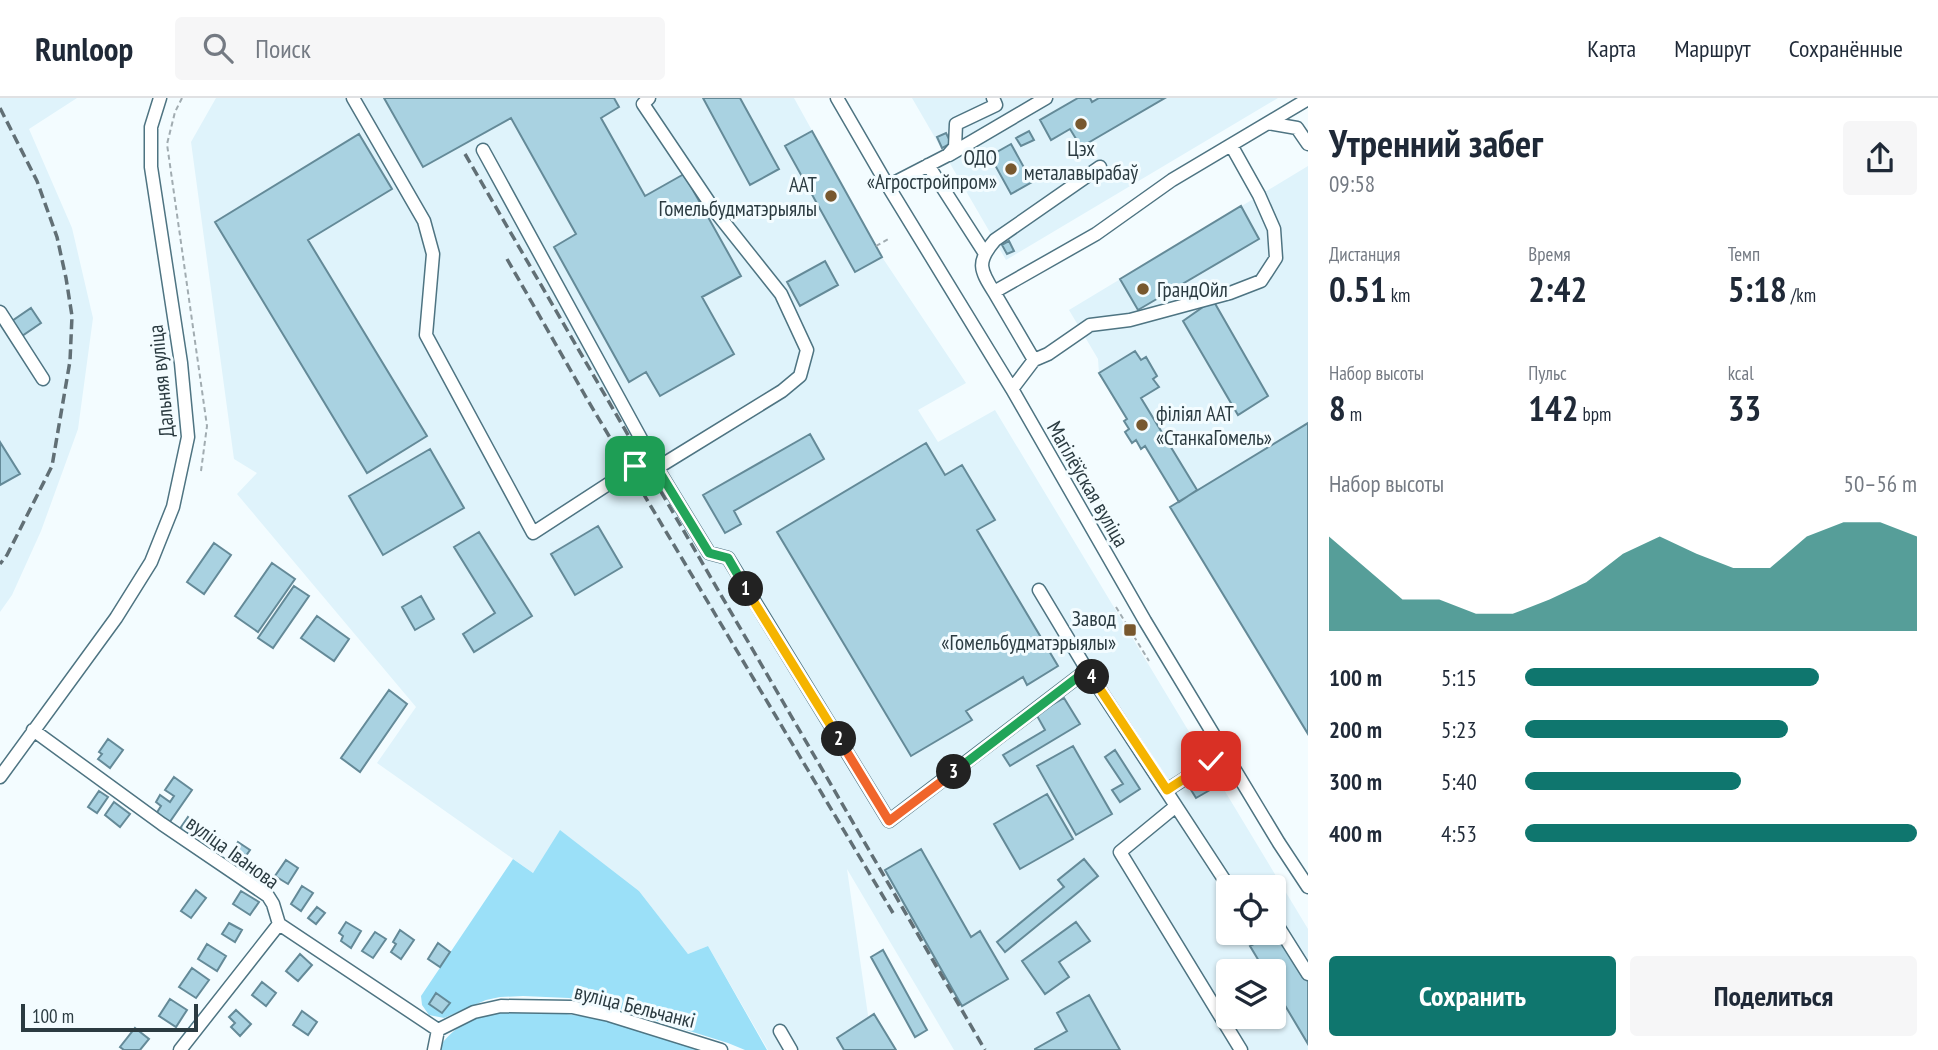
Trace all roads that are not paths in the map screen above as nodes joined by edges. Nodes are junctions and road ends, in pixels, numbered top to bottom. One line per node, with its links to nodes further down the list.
1 (160, 98): 25 (street, Дальняя вуліца)
2 (354, 98): 22 (street)
3 (649, 98): 22 (street)
4 (837, 98): 15 (street, Магілёўская вуліца)
5 (993, 98): 12 (street)
6 (1046, 98): 12 (street)
7 (1308, 99): 8 (street)
8 (1268, 123): 9 (street); 10 (street)
9 (1308, 144)
10 (1231, 145): 17 (street); 19 (street)
11 (483, 150): 22 (street)
12 (948, 155): 13 (street)
13 (928, 166): 15 (street); 16 (street)
14 (1100, 167): 16 (street)
15 (887, 186): 21 (street, Магілёўская вуліца)
16 (984, 252): 17 (street)
17 (995, 292): 19 (street)
18 (0, 312): 20 (street)
19 (1034, 360): 21 (street)
20 (43, 379)
21 (1012, 389): 26 (street, Магілёўская вуліца)
22 (657, 468): 24 (street)
23 (1039, 590): 24 (street)
24 (1087, 670): 28 (street)
25 (33, 730): 27 (street, Дальняя вуліца); 32 (street, вуліца Іванова)
26 (1225, 753): 28 (street); 31 (street, Магілёўская вуліца)
27 (0, 778)
28 (1167, 790): 29 (street)
29 (1176, 806): 30 (street); 41 (street)
30 (1221, 875)
31 (1308, 887)
32 (279, 924): 35 (street, вуліца Іванова); 37 (street)
33 (1286, 939): 34 (street)
34 (1308, 974)
35 (438, 1030): 38 (street); 39 (street, вуліца Бельчанкі)
36 (780, 1031): 40 (street)
37 (180, 1050)
38 (434, 1050)
39 (721, 1050)
40 (790, 1050)
41 (1241, 1050)

